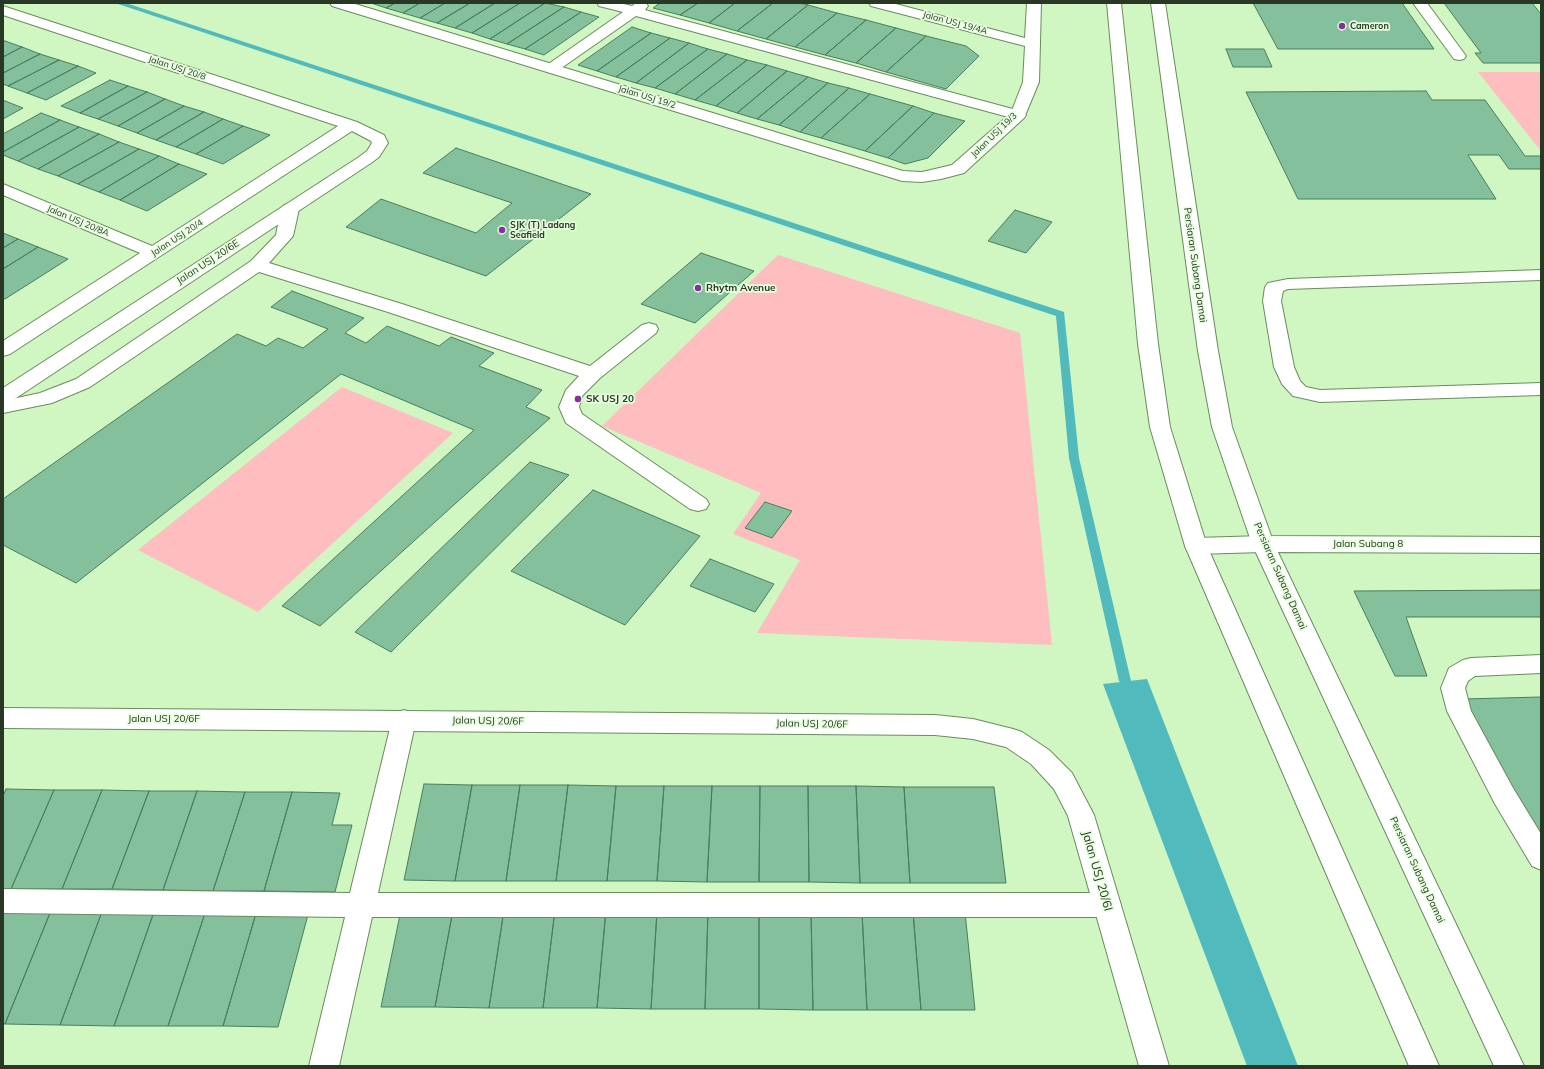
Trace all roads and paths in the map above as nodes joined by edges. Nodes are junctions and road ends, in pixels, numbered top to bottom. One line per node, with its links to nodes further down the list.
1 (337, 3): 12 (street, Jalan USJ 19/2)
2 (604, 3): 8 (street)
3 (876, 3): 10 (street, Jalan USJ 19/4A)
4 (1034, 3): 10 (street, Jalan USJ 19/3)
5 (1114, 3): 30 (street)
6 (1158, 3): 28 (street, Persiaran Subang Damai)
7 (1420, 3): 11 (street)
8 (639, 7): 12 (street); 13 (street)
9 (3, 10): 14 (street, Jalan USJ 20/8)
10 (1033, 44): 13 (street, Jalan USJ 19/3)
11 (1460, 56)
12 (552, 68): 15 (street, Jalan USJ 19/2)
13 (1018, 115): 15 (street, Jalan USJ 19/3)
14 (351, 125): 17 (street, Jalan USJ 20/6E); 18 (street, Jalan USJ 20/4)
15 (958, 169)
16 (3, 189): 18 (street, Jalan USJ 20/8A)
17 (290, 209): 19 (street); 25 (street, Jalan USJ 20/6E)
18 (154, 253): 22 (street, Jalan USJ 20/4)
19 (257, 266): 23 (street); 26 (street)
20 (1541, 275): 24 (street)
21 (648, 329): 23 (street)
22 (3, 350)
23 (593, 374): 27 (street)
24 (1541, 389)
25 (3, 397)
26 (3, 407)
27 (698, 504)
28 (1263, 544): 29 (street, Jalan Subang 8); 30 (street, Jalan Subang 8); 42 (street, Persiaran Subang Damai)
29 (1541, 545)
30 (1196, 546): 41 (street)
31 (1541, 664): 35 (street)
32 (3, 718): 33 (street, Jalan USJ 20/6F)
33 (404, 720): 34 (street, Jalan USJ 20/6F); 37 (street)
34 (973, 729): 38 (street, Jalan USJ 20/6I)
35 (1541, 858)
36 (3, 901): 37 (street)
37 (361, 905): 38 (street); 39 (street)
38 (1107, 905): 40 (street, Jalan USJ 20/6I)
39 (324, 1066)
40 (1154, 1066)
41 (1424, 1066)
42 (1509, 1066)

